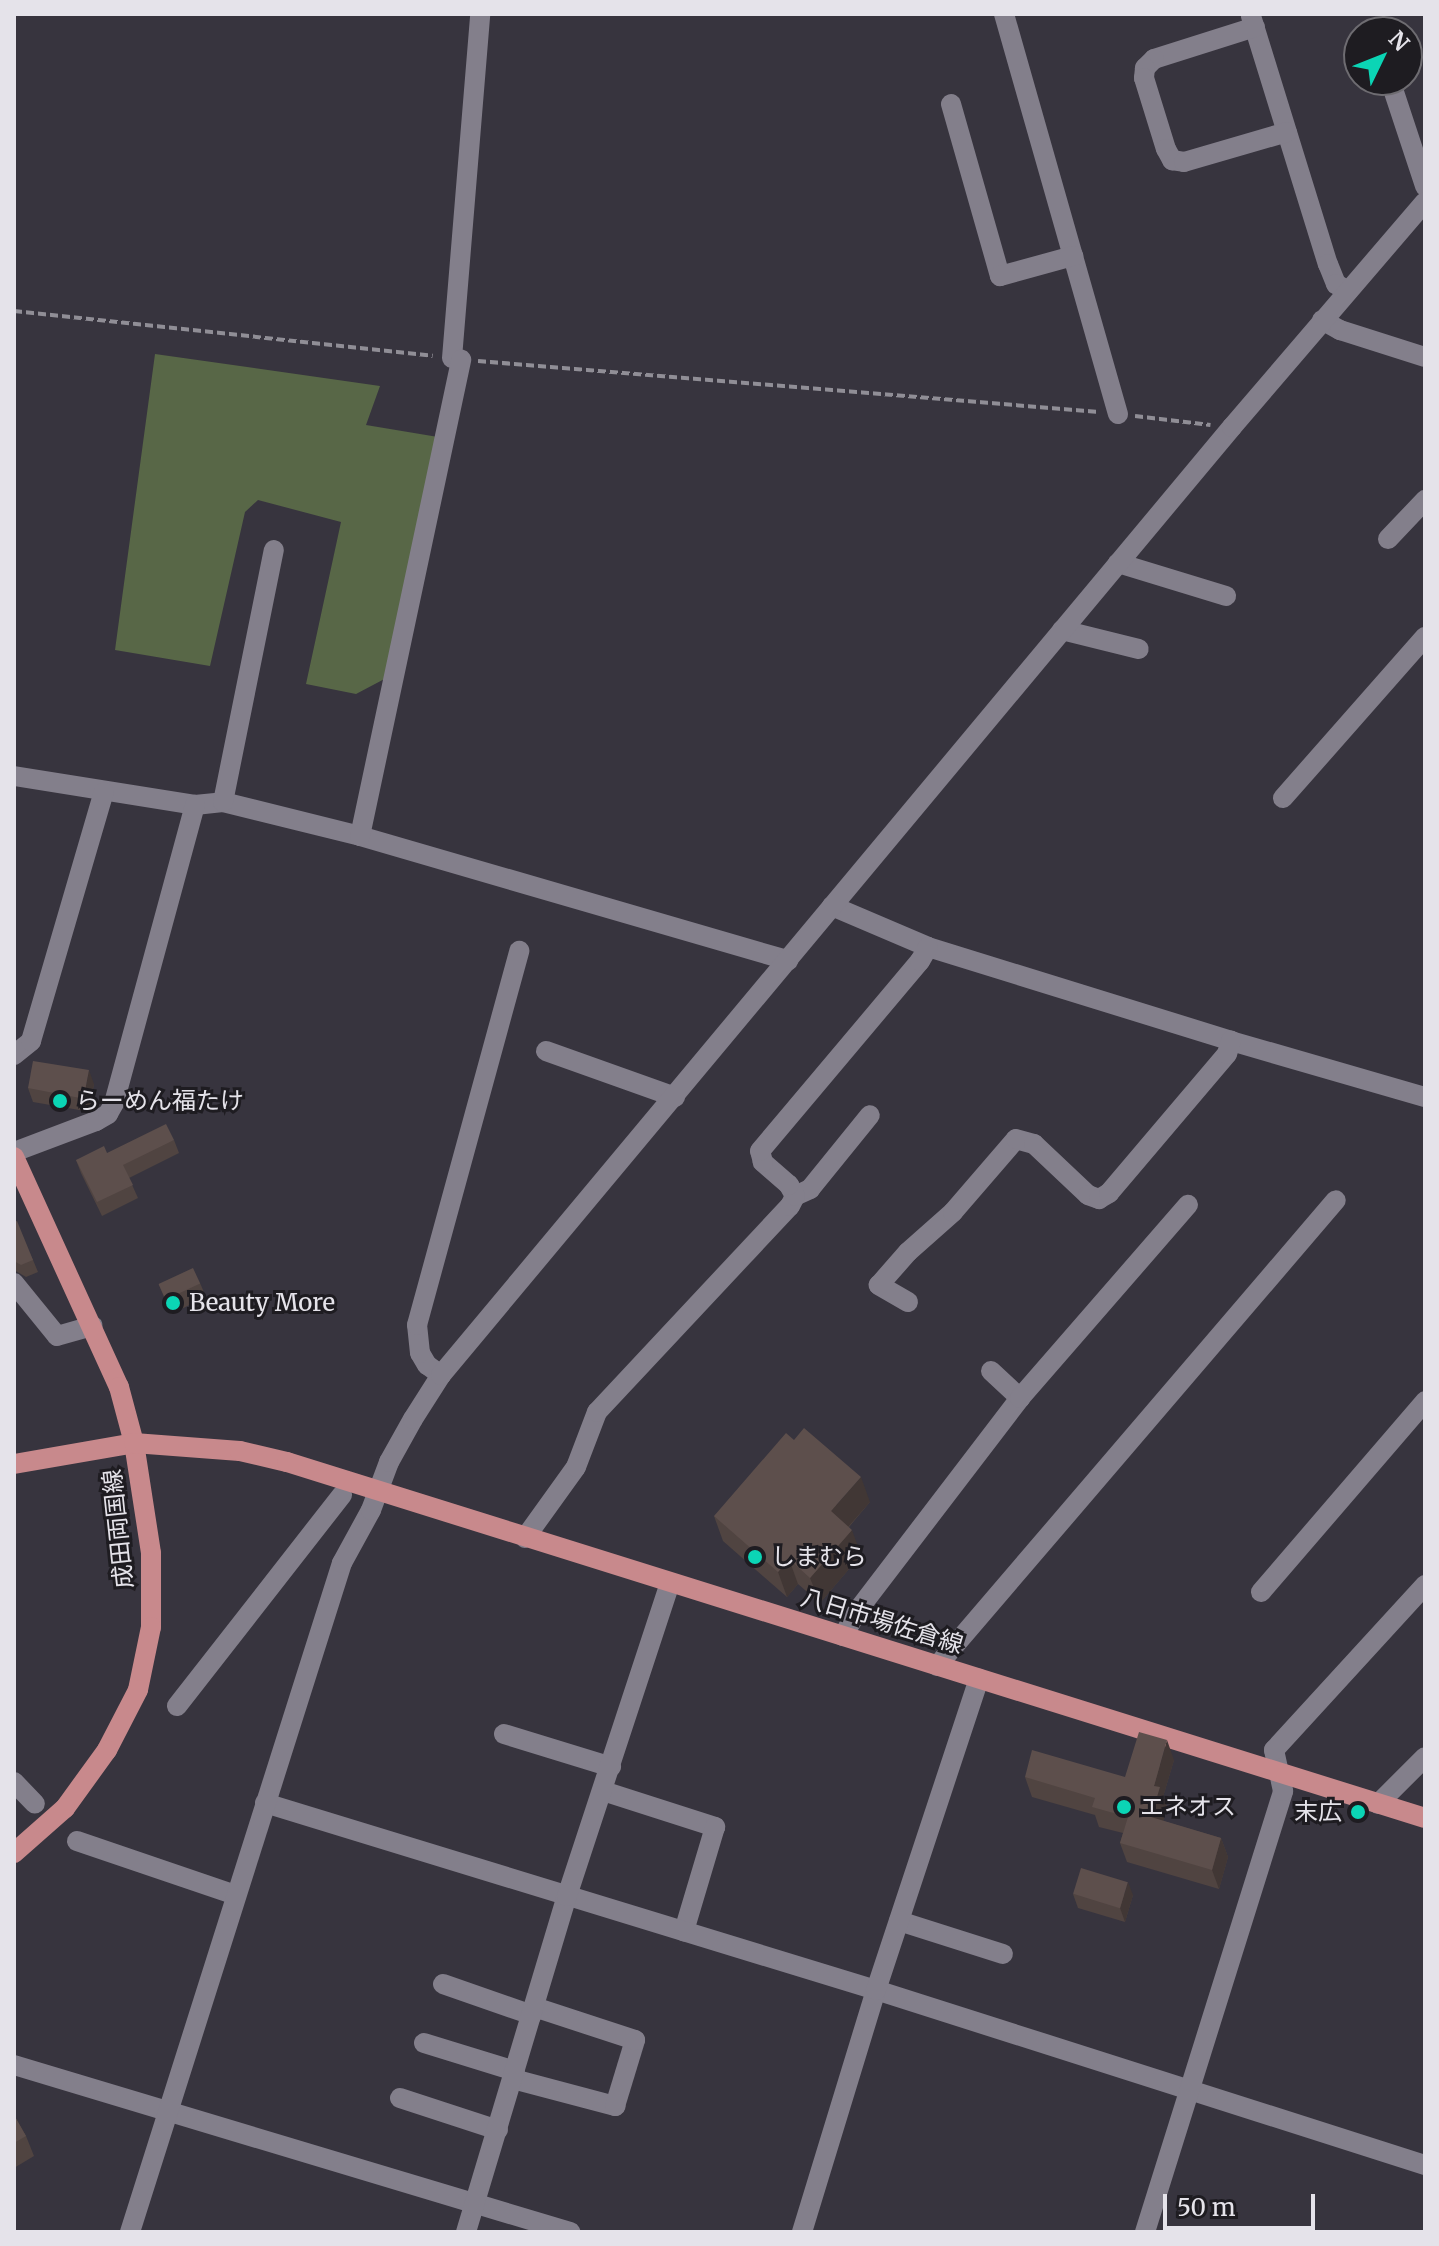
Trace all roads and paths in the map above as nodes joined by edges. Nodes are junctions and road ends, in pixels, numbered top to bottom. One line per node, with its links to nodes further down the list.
1 (480, 14): 14 (street)
2 (1004, 14): 9 (street)
3 (1253, 20): 6 (street); 6 (street)
4 (1395, 96): 7 (street)
5 (951, 104): 9 (street)
6 (1287, 132): 10 (street)
7 (1425, 186)
8 (1425, 202): 10 (street)
9 (1073, 256): 15 (street)
10 (1348, 291): 12 (street)
11 (14, 311): 14 (path)
12 (1322, 320): 13 (street); 16 (street)
13 (1425, 357)
14 (456, 359): 15 (path); 30 (street)
15 (1118, 414): 16 (path)
16 (1232, 427): 20 (street)
17 (1425, 500): 18 (street)
18 (1388, 539)
19 (274, 550): 28 (street)
20 (1118, 563): 21 (street); 22 (street)
21 (1226, 596)
22 (1062, 630): 24 (street); 31 (street)
23 (1425, 637): 27 (street)
24 (1139, 649)
25 (14, 776): 26 (street)
26 (104, 792): 29 (street); 37 (street)
27 (1283, 798)
28 (223, 802): 29 (street); 30 (street)
29 (195, 805): 41 (street)
30 (360, 836): 34 (street)
31 (832, 906): 32 (street); 34 (street)
32 (928, 947): 35 (street); 42 (street)
33 (519, 951): 49 (street)
34 (788, 960): 38 (street)
35 (1231, 1041): 39 (street); 46 (street)
36 (546, 1051): 38 (street)
37 (14, 1055)
38 (675, 1097): 49 (street)
39 (1425, 1097)
40 (870, 1115): 42 (street)
41 (14, 1154): 47 (main road, 成田両国線)
42 (795, 1196): 56 (street)
43 (1336, 1200): 61 (street)
44 (1188, 1205): 50 (street)
45 (14, 1283): 47 (street)
46 (908, 1302)
47 (93, 1326): 52 (main road, 成田両国線)
48 (991, 1371): 50 (street)
49 (441, 1375): 54 (street)
50 (1020, 1398): 60 (street)
51 (1425, 1401): 59 (street)
52 (134, 1443): 53 (main road, 成田両国線); 54 (main road, 八日市場佐倉線); 75 (main road, 成田両国線)
53 (14, 1464)
54 (380, 1491): 56 (main road, 八日市場佐倉線); 70 (street)
55 (342, 1495): 63 (street)
56 (525, 1538): 57 (main road, 八日市場佐倉線)
57 (670, 1583): 60 (main road, 八日市場佐倉線); 66 (street)
58 (1425, 1585): 67 (street)
59 (1261, 1592)
60 (843, 1636): 61 (main road, 八日市場佐倉線)
61 (937, 1666): 62 (main road, 八日市場佐倉線)
62 (979, 1679): 67 (main road, 八日市場佐倉線); 78 (street)
63 (177, 1706)
64 (504, 1734): 66 (street)
65 (1425, 1757): 72 (street)
66 (611, 1767): 69 (street)
67 (1277, 1771): 72 (main road, 八日市場佐倉線); 87 (street)
68 (14, 1782): 71 (street)
69 (603, 1791): 77 (street); 79 (street)
70 (265, 1803): 76 (street); 77 (street)
71 (35, 1804)
72 (1378, 1804): 73 (main road, 八日市場佐倉線)
73 (1425, 1818)
74 (77, 1841): 76 (street)
75 (14, 1853)
76 (236, 1895): 89 (street)
77 (567, 1896): 79 (street); 83 (street)
78 (899, 1921): 80 (street); 82 (street)
79 (684, 1931): 82 (street)
80 (1003, 1954)
81 (443, 1984): 83 (street)
82 (876, 1990): 87 (street); 96 (street)
83 (533, 2011): 86 (street); 86 (street)
84 (424, 2043): 86 (street)
85 (14, 2065): 89 (street)
86 (514, 2075): 90 (street)
87 (1191, 2093): 91 (street); 97 (street)
88 (400, 2098): 90 (street)
89 (168, 2110): 92 (street); 93 (street)
90 (498, 2130): 92 (street)
91 (1425, 2165)
92 (475, 2203): 94 (street); 95 (street)
93 (130, 2232)
94 (466, 2232)
95 (570, 2232)
96 (802, 2232)
97 (1145, 2232)

